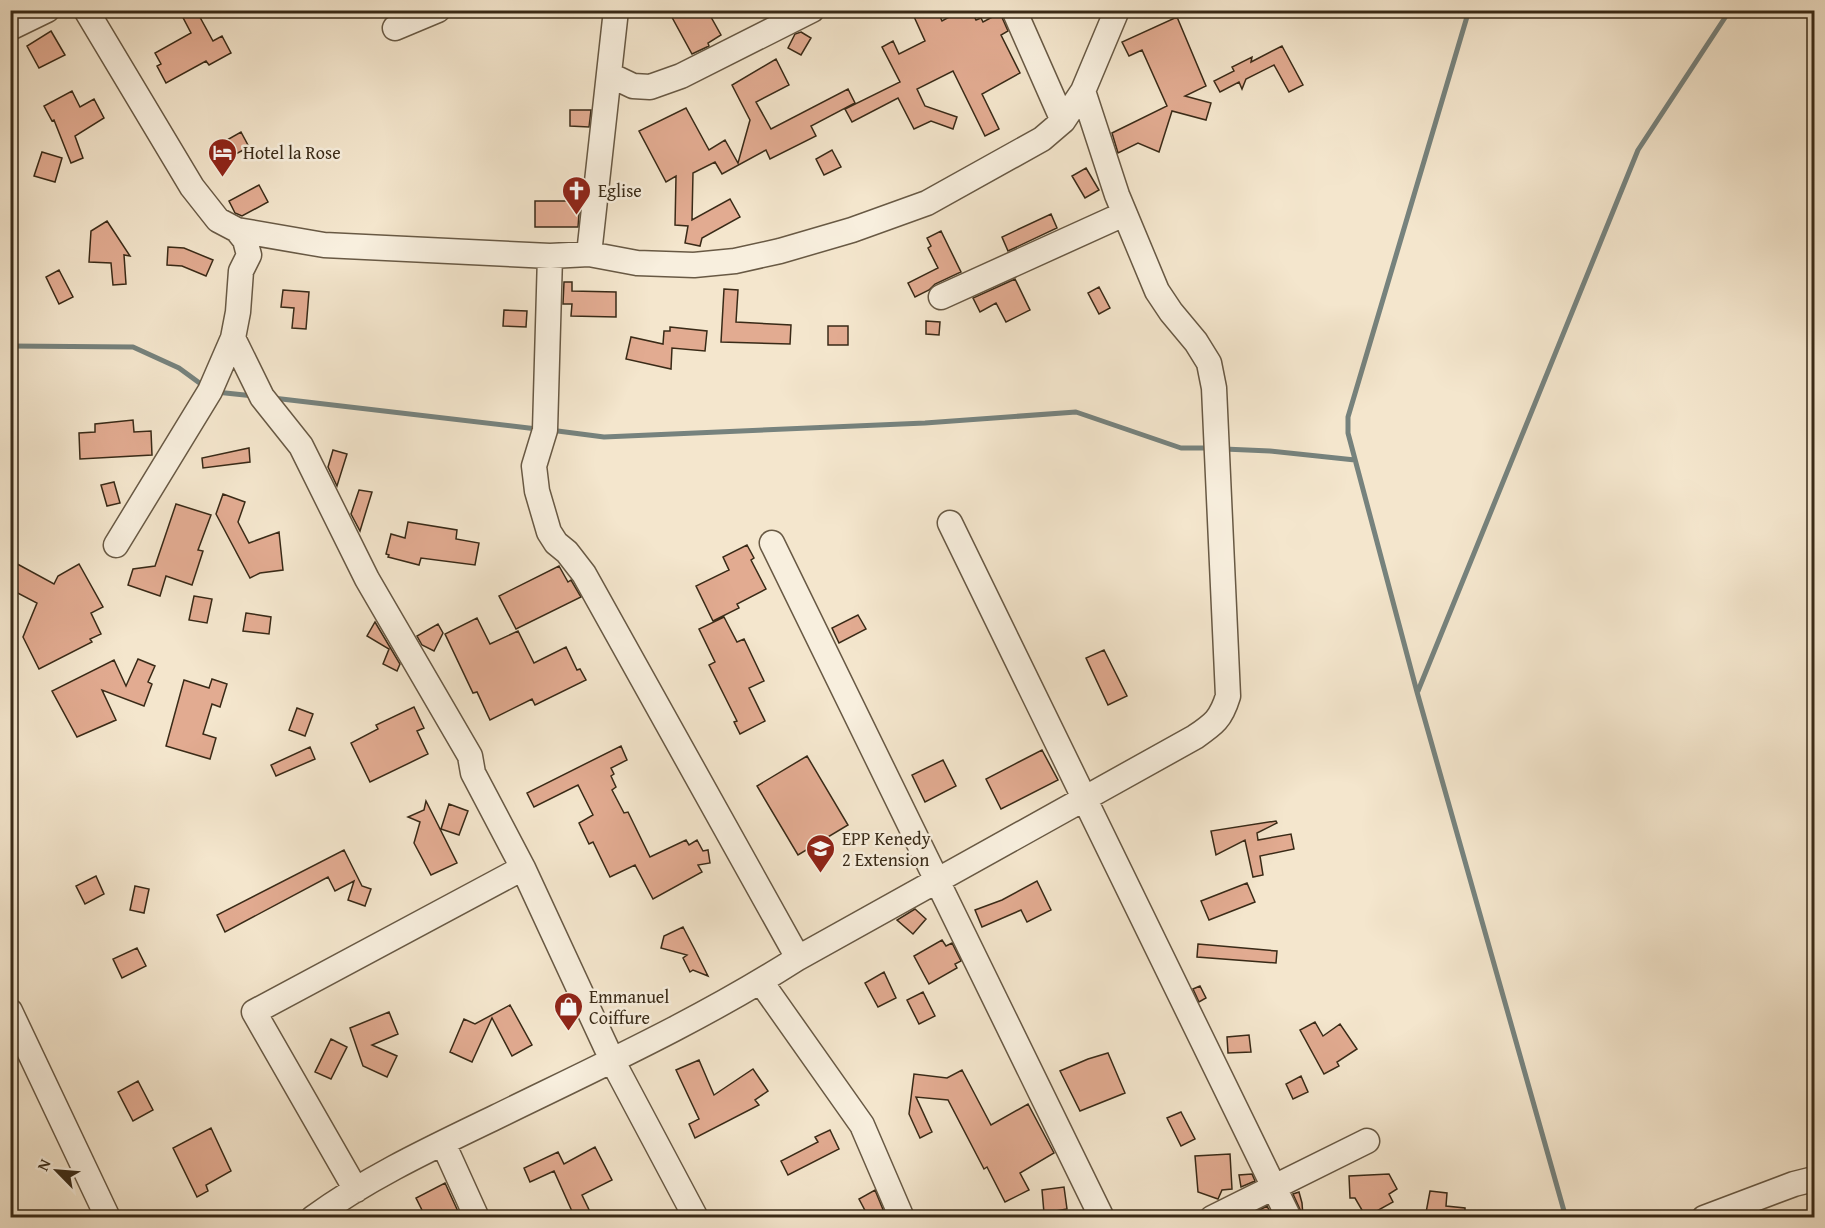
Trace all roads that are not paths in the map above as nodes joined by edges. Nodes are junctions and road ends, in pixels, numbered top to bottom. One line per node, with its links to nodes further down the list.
1 (47, 10): 8 (street)
2 (86, 10): 14 (street)
3 (438, 10): 9 (street)
4 (616, 10): 10 (street)
5 (812, 10): 10 (street)
6 (1014, 10): 12 (street)
7 (1117, 10): 11 (street)
8 (10, 28)
9 (395, 28)
10 (609, 75): 15 (street)
11 (1083, 90): 12 (street); 13 (street)
12 (1062, 121): 15 (street)
13 (1124, 214): 17 (street); 22 (street)
14 (237, 230): 16 (street); 18 (street)
15 (589, 254): 16 (street)
16 (550, 256): 25 (street)
17 (941, 297)
18 (233, 338): 21 (street); 23 (street)
19 (950, 523): 22 (street)
20 (772, 543): 24 (street)
21 (116, 545)
22 (1085, 797): 24 (street); 32 (street)
23 (523, 868): 28 (street); 33 (street)
24 (938, 881): 25 (street); 39 (street)
25 (798, 958): 26 (street)
26 (761, 982): 28 (street); 38 (street)
27 (10, 1011): 34 (street)
28 (612, 1060): 30 (street); 37 (street)
29 (1366, 1142): 32 (street)
30 (443, 1143): 33 (street); 36 (street)
31 (1815, 1179): 42 (street)
32 (1274, 1187): 40 (street); 41 (street)
33 (356, 1190): 35 (street)
34 (108, 1218)
35 (313, 1218)
36 (477, 1218)
37 (696, 1218)
38 (902, 1218)
39 (1102, 1218)
40 (1212, 1218)
41 (1289, 1218)
42 (1704, 1218)

